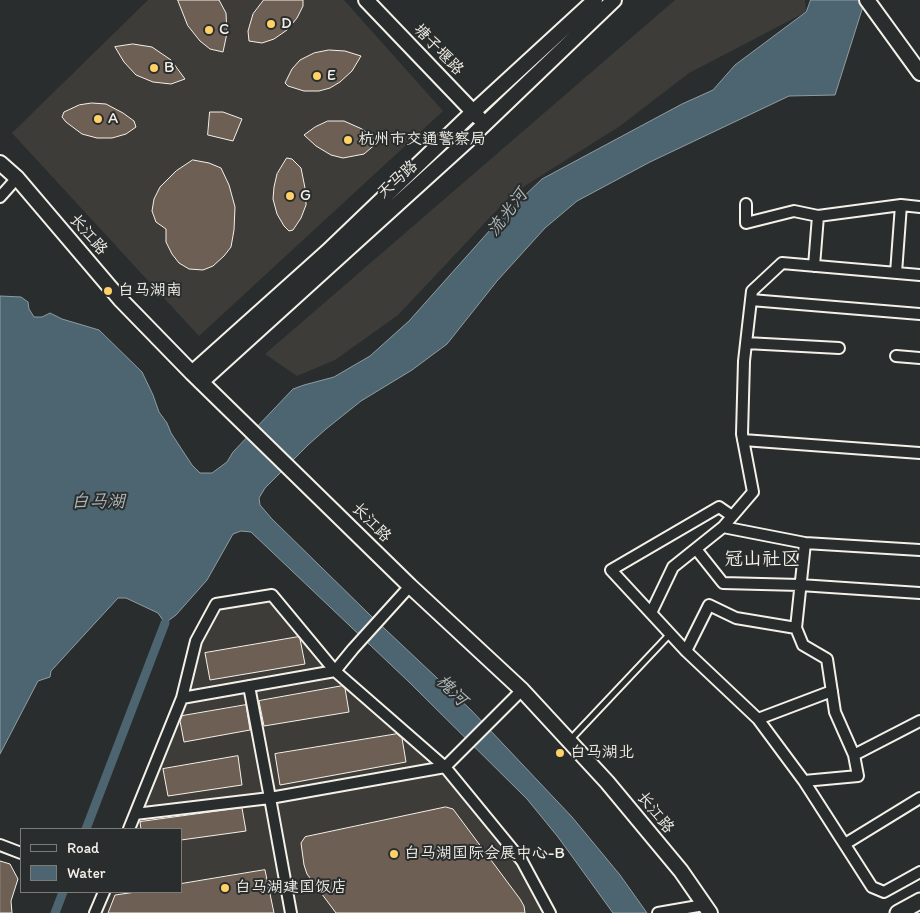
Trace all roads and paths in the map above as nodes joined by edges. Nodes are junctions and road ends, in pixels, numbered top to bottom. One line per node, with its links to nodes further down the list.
1 (366, 0): 6 (main road, 塘子堰路)
2 (595, 0): 6 (main road, 天马路)
3 (614, 0): 7 (main road, 天马路)
4 (867, 0): 5 (main road)
5 (920, 74)
6 (473, 112): 7 (main road, 塘子堰路); 24 (main road, 天马路)
7 (484, 124): 24 (main road, 天马路)
8 (0, 163): 9 (main road, 长江路)
9 (17, 178): 10 (street); 24 (main road, 长江路)
10 (0, 197)
11 (746, 204): 14 (street)
12 (901, 205): 13 (street); 14 (street); 16 (street)
13 (920, 207)
14 (818, 216): 15 (street)
15 (814, 266): 16 (street); 18 (street)
16 (896, 273): 17 (street)
17 (920, 275)
18 (751, 300): 19 (street); 20 (street)
19 (920, 314)
20 (746, 343): 21 (street); 25 (street)
21 (839, 348)
22 (896, 356): 23 (street)
23 (920, 358)
24 (196, 378): 33 (main road, 长江路)
25 (743, 440): 26 (street); 27 (street)
26 (920, 453)
27 (732, 516): 28 (street); 35 (street)
28 (723, 527): 29 (street); 30 (street)
29 (805, 543): 31 (street); 32 (street)
30 (696, 549): 32 (street); 35 (street)
31 (920, 550)
32 (800, 585): 34 (street); 36 (street)
33 (410, 586): 39 (street); 41 (main road, 长江路)
34 (920, 592)
35 (651, 613): 37 (street)
36 (796, 628): 38 (street); 42 (street)
37 (670, 634): 38 (street); 46 (lane)
38 (686, 651): 44 (street)
39 (335, 671): 40 (street); 43 (street); 48 (street)
40 (249, 686): 43 (street); 50 (street)
41 (522, 690): 46 (main road, 长江路); 48 (street)
42 (832, 690): 44 (street); 47 (street)
43 (182, 698): 52 (street)
44 (758, 719): 49 (street)
45 (920, 721): 47 (street)
46 (569, 740): 60 (main road, 长江路)
47 (854, 755): 49 (street)
48 (445, 767): 50 (street); 63 (street)
49 (804, 781): 54 (street)
50 (270, 798): 52 (street); 62 (street)
51 (920, 798): 54 (street)
52 (136, 814): 53 (street)
53 (129, 828)
54 (845, 844): 57 (street)
55 (0, 845): 56 (street)
56 (20, 853)
57 (920, 872)
58 (104, 893): 61 (street)
59 (920, 901): 65 (main road)
60 (707, 909): 64 (street)
61 (95, 913)
62 (291, 913)
63 (550, 913)
64 (658, 913)
65 (898, 913)

